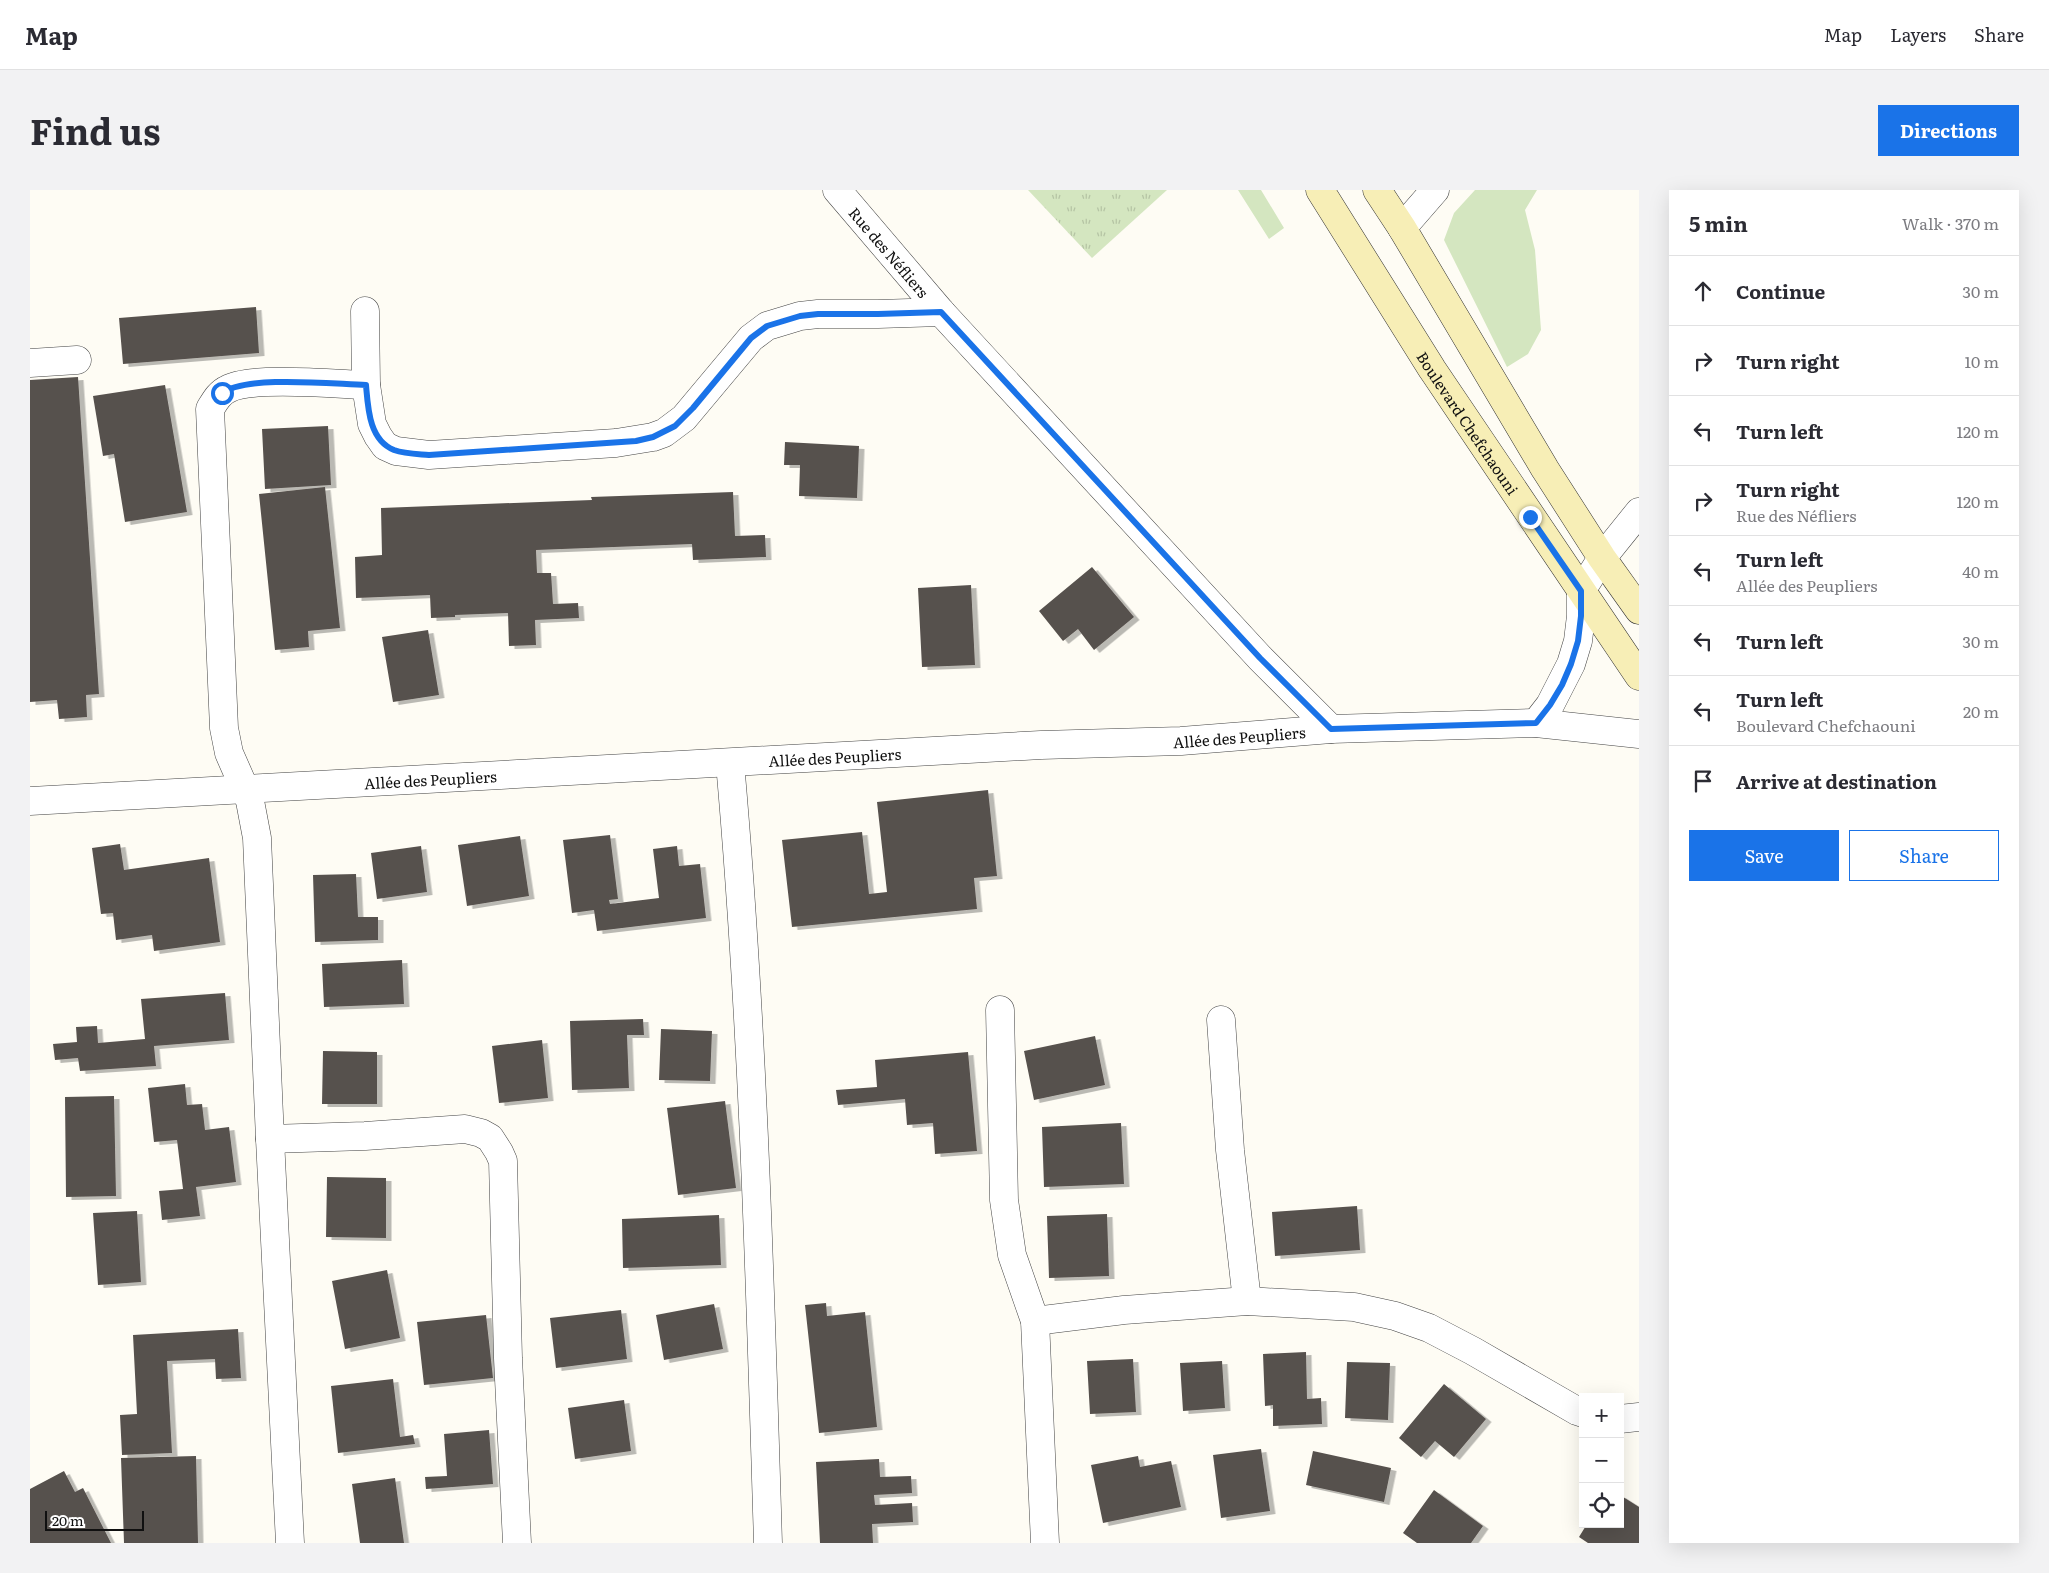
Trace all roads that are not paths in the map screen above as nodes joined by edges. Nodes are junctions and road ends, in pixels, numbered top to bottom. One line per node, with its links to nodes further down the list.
1 (837, 190): 7 (street, Rue des Néfliers)
2 (1320, 190): 13 (street, Boulevard Chefchaouni)
3 (1377, 190): 5 (street)
4 (1435, 190): 5 (street)
5 (1402, 228): 12 (street)
6 (365, 311): 10 (street)
7 (941, 312): 10 (street); 17 (street, Rue des Néfliers)
8 (77, 360): 9 (street)
9 (30, 363)
10 (366, 385): 20 (street)
11 (1639, 512): 12 (street)
12 (1602, 558): 13 (street); 14 (street)
13 (1581, 591): 15 (street, Boulevard Chefchaouni); 16 (street)
14 (1639, 610)
15 (1639, 676)
16 (1536, 723): 17 (street, Allée des Peupliers); 18 (street, Allée des Peupliers)
17 (1331, 729): 19 (street, Allée des Peupliers)
18 (1639, 734)
19 (730, 763): 20 (street, Allée des Peupliers); 32 (street)
20 (245, 790): 21 (street, Allée des Peupliers); 24 (street)
21 (30, 802)
22 (1000, 1010): 26 (street)
23 (1221, 1020): 25 (street)
24 (270, 1139): 30 (street); 31 (street)
25 (1247, 1301): 26 (street); 27 (street)
26 (1035, 1321): 33 (street)
27 (1579, 1412)
28 (1639, 1417): 29 (street)
29 (1624, 1419)
30 (290, 1543)
31 (517, 1543)
32 (768, 1543)
33 (1045, 1543)

